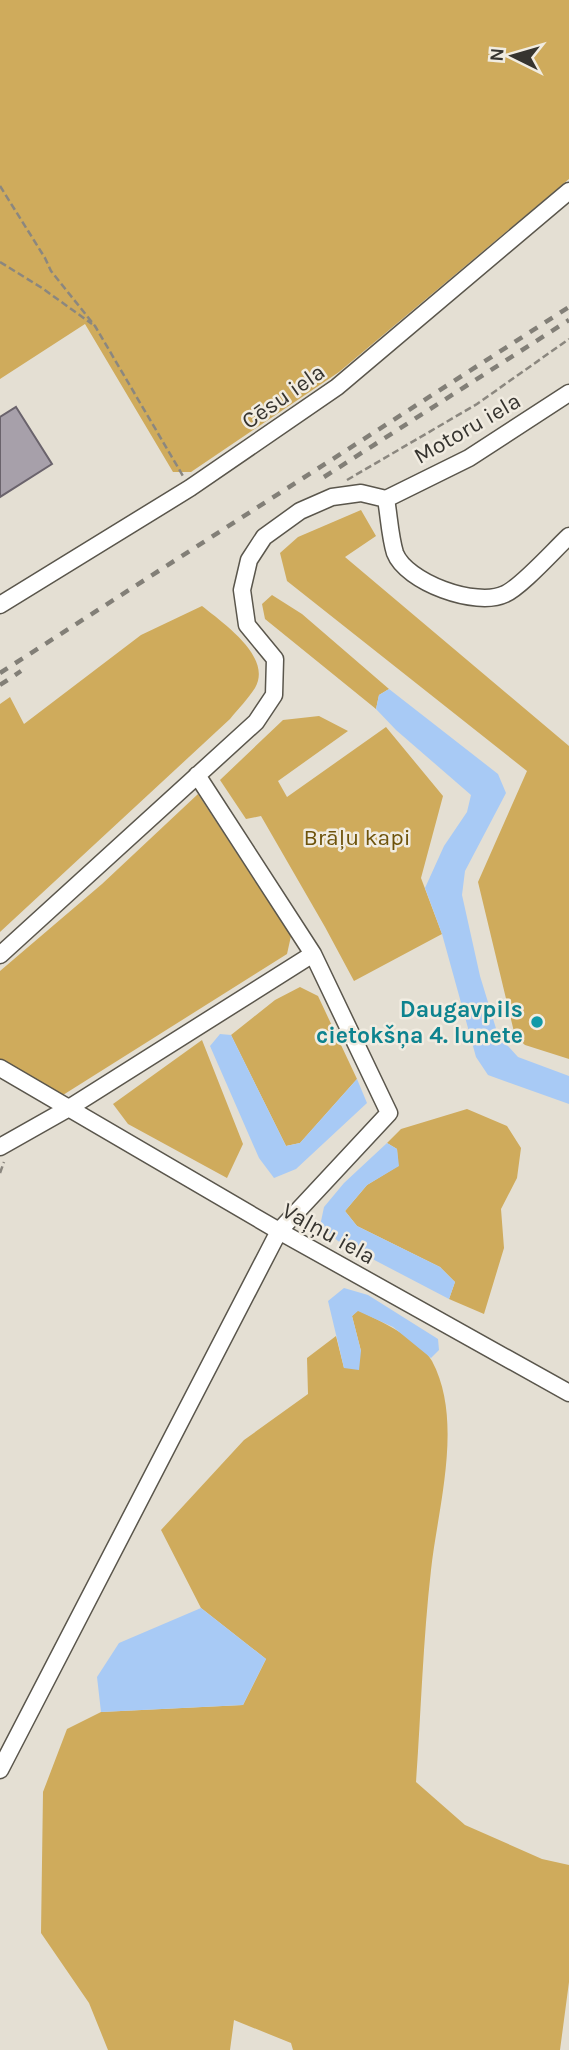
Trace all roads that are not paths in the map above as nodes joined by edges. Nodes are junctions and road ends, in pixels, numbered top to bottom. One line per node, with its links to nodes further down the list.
1 (569, 191): 5 (street, Cēsu iela)
2 (569, 393): 3 (street, Motoru iela)
3 (386, 499): 4 (street); 6 (street)
4 (569, 536)
5 (0, 605)
6 (197, 775): 7 (street); 8 (street)
7 (313, 954): 10 (street); 12 (street)
8 (0, 955)
9 (0, 1068): 10 (street, Vaļņu iela)
10 (69, 1108): 11 (street); 12 (street, Vaļņu iela)
11 (0, 1147)
12 (279, 1231): 13 (street, Vaļņu iela); 14 (street)
13 (569, 1393)
14 (0, 1770)

